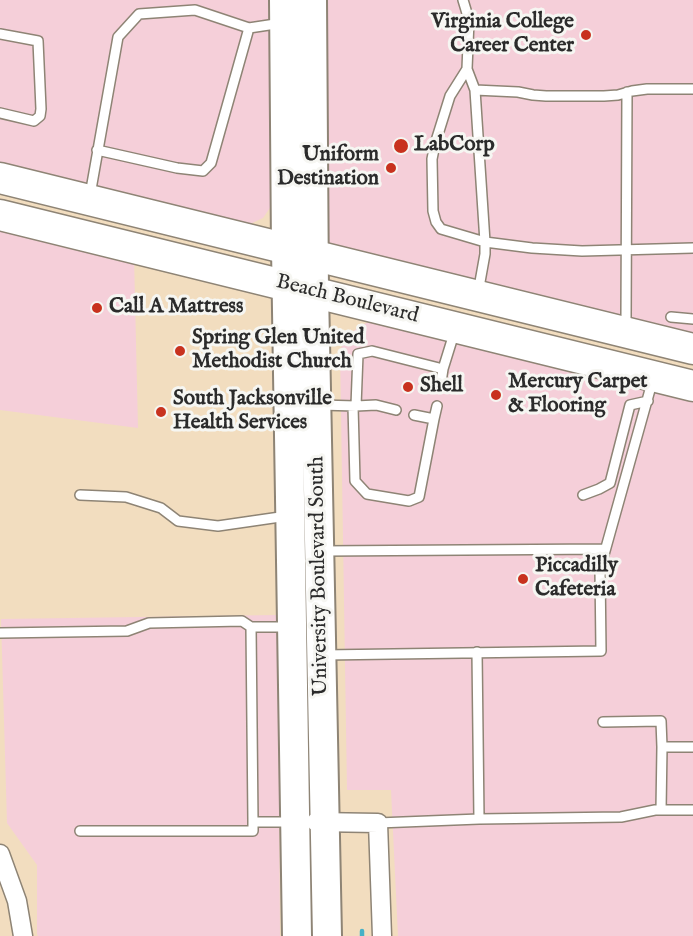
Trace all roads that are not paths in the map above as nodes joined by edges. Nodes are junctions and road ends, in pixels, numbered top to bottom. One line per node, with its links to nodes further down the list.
1 (312, 0): 18 (main road, University Boulevard South)
2 (463, 0): 6 (lane)
3 (285, 11): 4 (lane); 18 (main road, University Boulevard South)
4 (249, 28): 11 (lane); 11 (lane)
5 (0, 34): 10 (lane)
6 (467, 69): 8 (lane); 15 (lane)
7 (693, 89): 9 (lane)
8 (475, 90): 9 (lane); 15 (lane)
9 (627, 93): 17 (lane)
10 (0, 113)
11 (97, 150): 13 (lane)
12 (0, 178): 13 (highway, Beach Boulevard)
13 (89, 200): 18 (highway, Beach Boulevard)
14 (0, 215): 19 (highway, Beach Boulevard)
15 (485, 242): 17 (lane); 20 (lane)
16 (693, 248): 17 (lane)
17 (627, 249): 24 (lane)
18 (300, 252): 19 (main road, University Boulevard South); 20 (highway, Beach Boulevard)
19 (301, 288): 23 (highway, Beach Boulevard); 30 (main road, University Boulevard South); 38 (main road, University Boulevard South)
20 (478, 296): 24 (highway, Beach Boulevard)
21 (671, 317): 22 (lane)
22 (693, 319)
23 (453, 326): 26 (lane); 29 (highway, Beach Boulevard)
24 (624, 331): 25 (highway, Beach Boulevard)
25 (693, 349)
26 (443, 369): 27 (lane); 31 (lane)
27 (441, 382)
28 (693, 386): 29 (highway, Beach Boulevard)
29 (651, 389): 37 (lane); 39 (lane)
30 (317, 405): 31 (lane); 40 (main road, University Boulevard South)
31 (354, 406): 33 (lane); 35 (lane)
32 (437, 406): 35 (lane)
33 (396, 410)
34 (414, 415): 35 (lane)
35 (434, 419)
36 (80, 495): 38 (lane)
37 (583, 495)
38 (291, 516): 42 (main road, University Boulevard South)
39 (605, 549): 40 (lane); 44 (lane)
40 (320, 551): 45 (main road, University Boulevard South)
41 (251, 627): 42 (lane); 43 (lane); 52 (lane)
42 (292, 627): 53 (main road, University Boulevard South)
43 (0, 633)
44 (477, 652): 45 (lane); 51 (lane)
45 (321, 655): 54 (main road, University Boulevard South)
46 (603, 722): 47 (lane)
47 (662, 747): 48 (lane); 49 (lane)
48 (693, 747)
49 (662, 810): 50 (lane); 51 (lane)
50 (693, 810)
51 (479, 819): 55 (lane)
52 (253, 822): 53 (lane); 56 (lane)
53 (295, 822): 54 (street); 59 (main road, University Boulevard South)
54 (325, 822): 55 (street); 60 (main road, University Boulevard South)
55 (378, 823): 61 (street)
56 (80, 831)
57 (0, 854): 58 (street)
58 (23, 936)
59 (297, 936)
60 (327, 936)
61 (382, 936)

